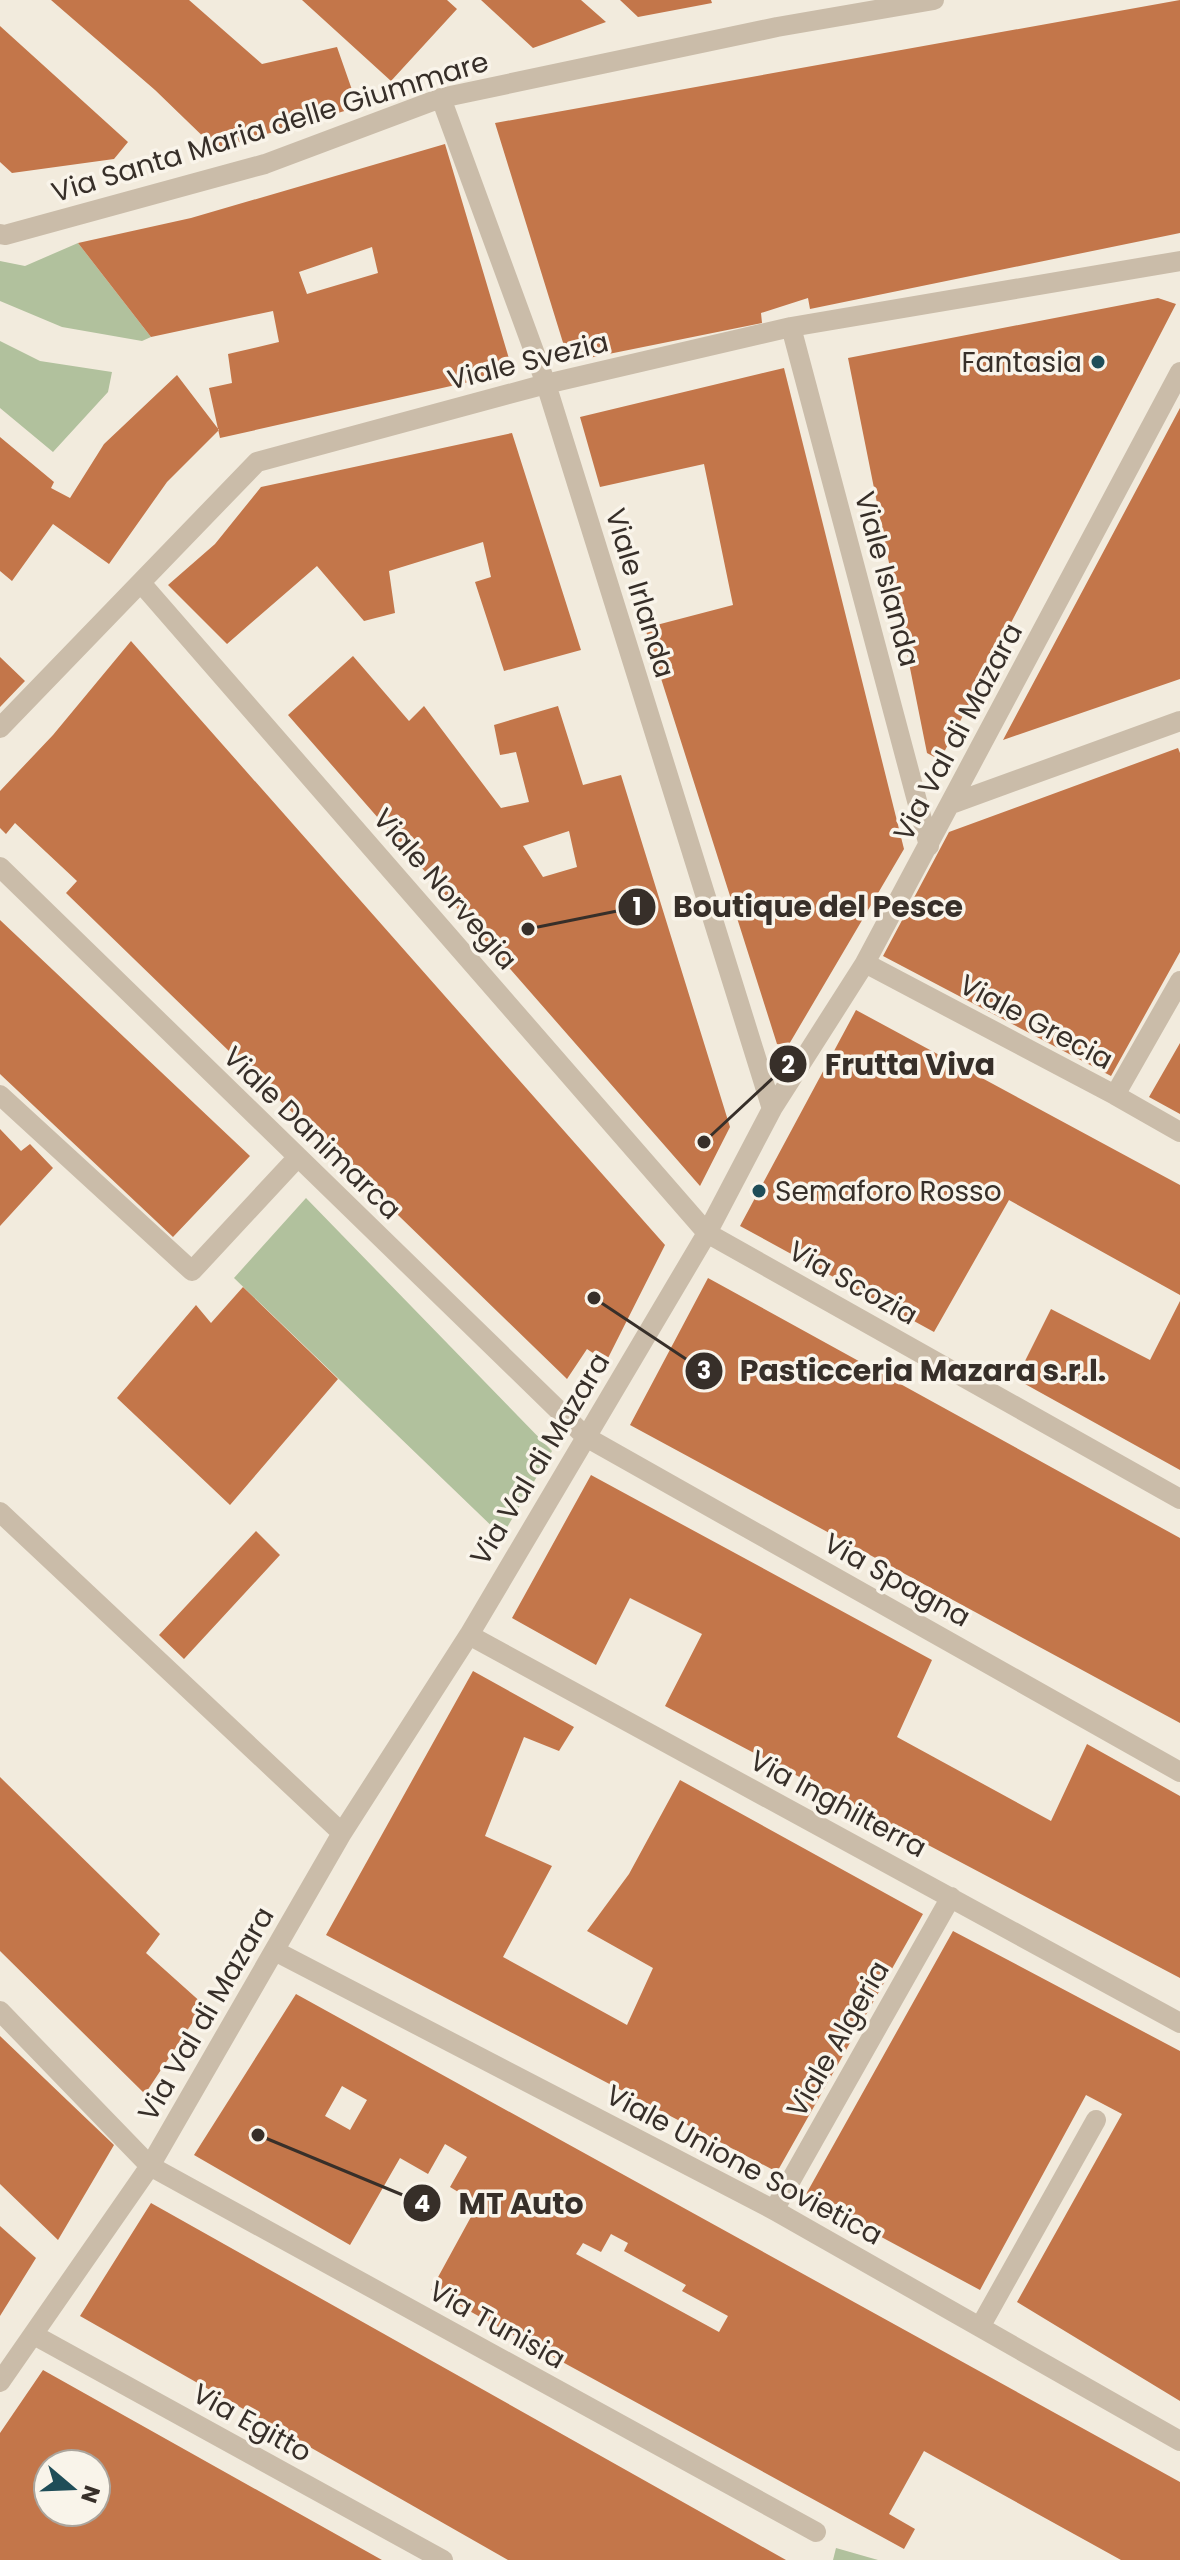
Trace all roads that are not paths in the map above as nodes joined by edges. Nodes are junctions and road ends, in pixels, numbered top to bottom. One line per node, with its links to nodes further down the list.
1 (934, 0): 2 (street, Via Santa Maria delle Giummare)
2 (441, 98): 3 (street, Via Santa Maria delle Giummare); 7 (street, Viale Irlanda)
3 (0, 234)
4 (1180, 261): 5 (street, Viale Svezia)
5 (791, 327): 7 (street, Viale Svezia); 12 (street, Viale Islanda)
6 (1180, 372): 11 (street, Via Val di Mazara)
7 (546, 384): 8 (street, Viale Svezia); 18 (street, Viale Irlanda)
8 (141, 583): 10 (street, Viale Svezia); 21 (street, Viale Norvegia)
9 (1180, 721): 11 (street)
10 (0, 728)
11 (951, 804): 12 (street, Via Val di Mazara)
12 (929, 846): 14 (street, Via Val di Mazara)
13 (0, 867): 20 (street, Viale Danimarca)
14 (865, 963): 17 (street, Viale Grecia); 18 (street, Via Val di Mazara)
15 (1180, 981): 17 (street)
16 (0, 1095): 20 (street)
17 (1115, 1095): 19 (street, Viale Grecia)
18 (772, 1109): 21 (street, Via Val di Mazara)
19 (1180, 1132)
20 (297, 1158): 22 (street, Viale Danimarca)
21 (707, 1233): 22 (street, Via Val di Mazara); 23 (street, Via Scozia)
22 (586, 1437): 25 (street, Via Val di Mazara); 26 (street, Via Spagna)
23 (1180, 1499)
24 (0, 1512): 27 (street)
25 (469, 1635): 27 (street, Via Val di Mazara); 28 (street, Via Inghilterra)
26 (1180, 1772)
27 (342, 1833): 29 (street, Via Val di Mazara)
28 (951, 1897): 31 (street, Via Inghilterra); 34 (street, Viale Algeria)
29 (275, 1951): 33 (street, Via Val di Mazara); 34 (street, Viale Unione Sovietica)
30 (0, 2011): 33 (street, Via Tunisia)
31 (1180, 2023)
32 (1096, 2120): 35 (street)
33 (150, 2166): 36 (street, Via Val di Mazara); 39 (street, Via Tunisia)
34 (774, 2210): 35 (street, Viale Unione Sovietica)
35 (980, 2327): 38 (street, Viale Unione Sovietica)
36 (34, 2335): 37 (street, Via Val di Mazara); 40 (street, Via Egitto)
37 (0, 2382)
38 (1180, 2441)
39 (816, 2532)
40 (443, 2560)

